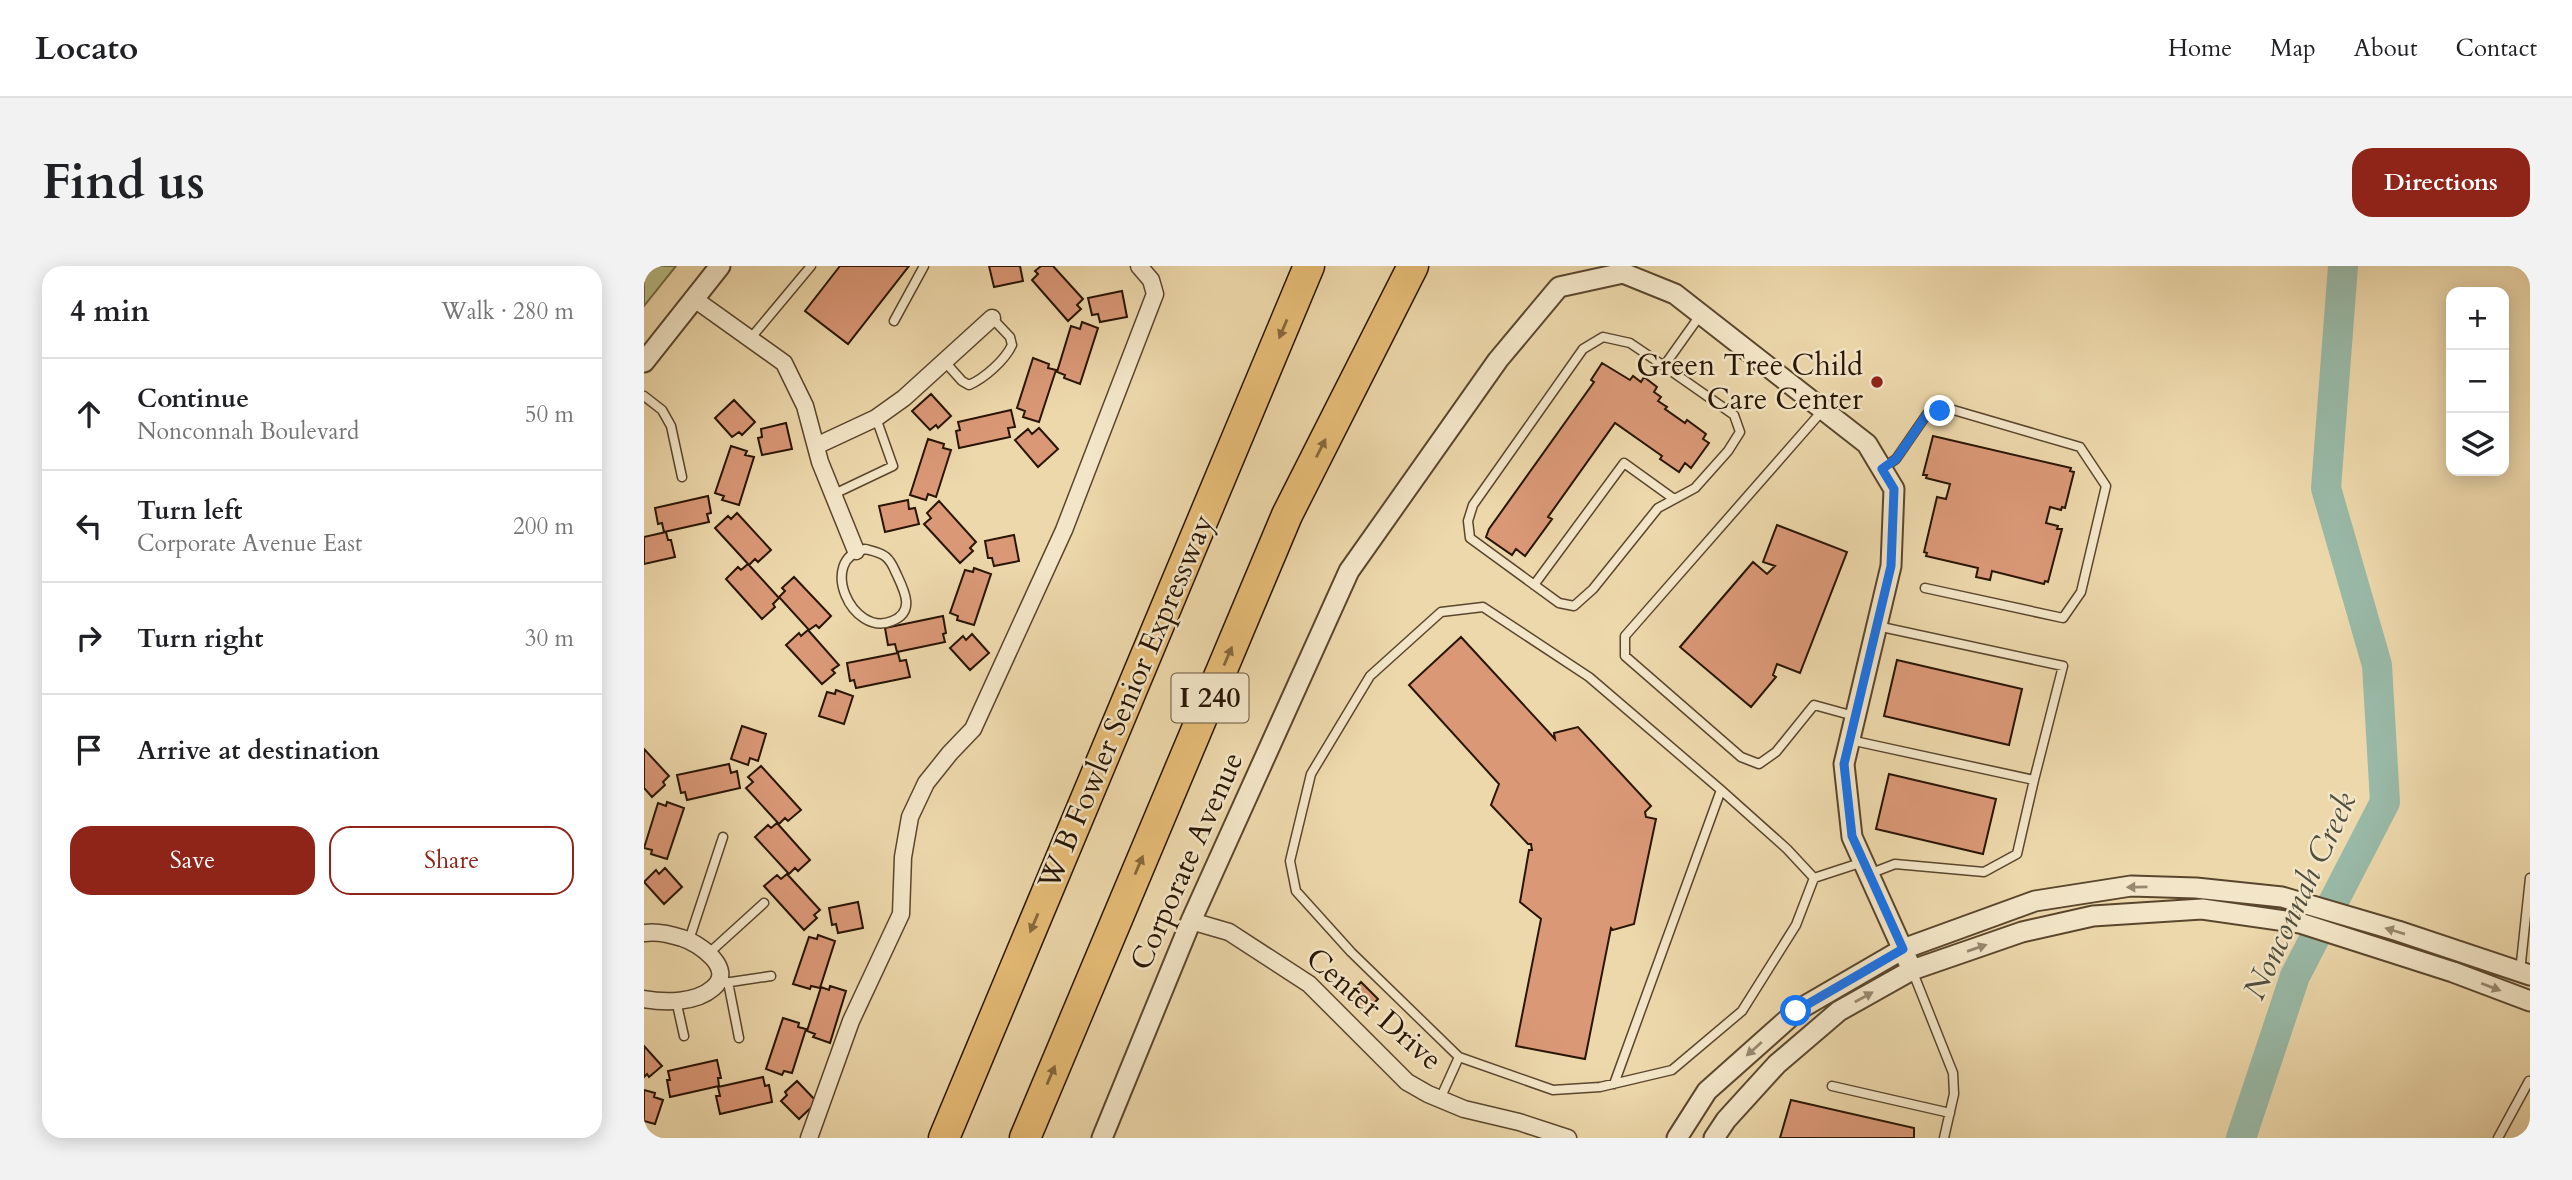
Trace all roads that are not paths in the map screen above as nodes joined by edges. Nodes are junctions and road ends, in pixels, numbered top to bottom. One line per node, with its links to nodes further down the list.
1 (720, 266): 7 (street)
2 (811, 266): 11 (lane)
3 (924, 266): 10 (lane)
4 (1139, 266): 56 (street)
5 (1309, 266): 57 (highway, W B Fowler Senior Expressway / I 240, one-way to 57)
6 (1413, 266): 58 (highway, I 240, one-way to 6)
7 (693, 299): 11 (street); 12 (street)
8 (1701, 313): 14 (lane); 16 (street, Corporate Avenue); 36 (street, Corporate Avenue)
9 (992, 318): 13 (street); 13 (lane)
10 (894, 321)
11 (750, 339): 18 (street)
12 (644, 362)
13 (944, 362): 17 (street)
14 (1664, 366): 22 (lane); 24 (lane)
15 (644, 396): 20 (lane)
16 (1823, 410): 19 (street, Corporate Avenue); 27 (lane)
17 (876, 418): 18 (street); 21 (lane)
18 (816, 446): 21 (street)
19 (1882, 469): 25 (lane); 26 (street, Corporate Avenue)
20 (682, 477)
21 (832, 495): 23 (street)
22 (1674, 499): 24 (lane); 24 (lane)
23 (856, 551): 23 (lane)
24 (1534, 585)
25 (1925, 588)
26 (1877, 626): 27 (street, Corporate Avenue); 29 (lane)
27 (1855, 716): 28 (street, Corporate Avenue)
28 (1850, 740): 29 (lane); 32 (street, Corporate Avenue)
29 (2034, 780): 32 (lane)
30 (1721, 790): 33 (lane); 50 (lane); 52 (lane)
31 (723, 837): 38 (lane)
32 (1866, 868): 33 (lane); 39 (street, Corporate Avenue)
33 (1814, 878): 52 (lane)
34 (2530, 878): 42 (lane)
35 (764, 903): 40 (lane)
36 (1191, 921): 54 (street, Center Drive); 59 (street, Corporate Avenue)
37 (644, 933): 38 (street)
38 (690, 940): 40 (street)
39 (1903, 949): 41 (street, Corporate Avenue); 42 (street, one-way to 39); 61 (street, one-way to 61)
40 (709, 953): 44 (street)
41 (1912, 970): 47 (street, one-way to 47); 55 (lane); 62 (street, one-way to 41)
42 (2525, 974)
43 (771, 976): 44 (lane)
44 (723, 983): 46 (street); 49 (lane)
45 (644, 999): 46 (street)
46 (676, 1000): 48 (lane)
47 (2530, 1001)
48 (684, 1035)
49 (739, 1038)
50 (1459, 1057): 52 (lane); 54 (lane)
51 (2530, 1080): 64 (lane)
52 (1614, 1084)
53 (1832, 1086): 55 (lane)
54 (1440, 1099): 60 (street, Center Drive)
55 (1950, 1113): 63 (lane)
56 (810, 1138)
57 (944, 1138)
58 (1025, 1138)
59 (1102, 1138)
60 (1568, 1138)
61 (1677, 1138)
62 (1714, 1138)
63 (1944, 1138)
64 (2498, 1138)

